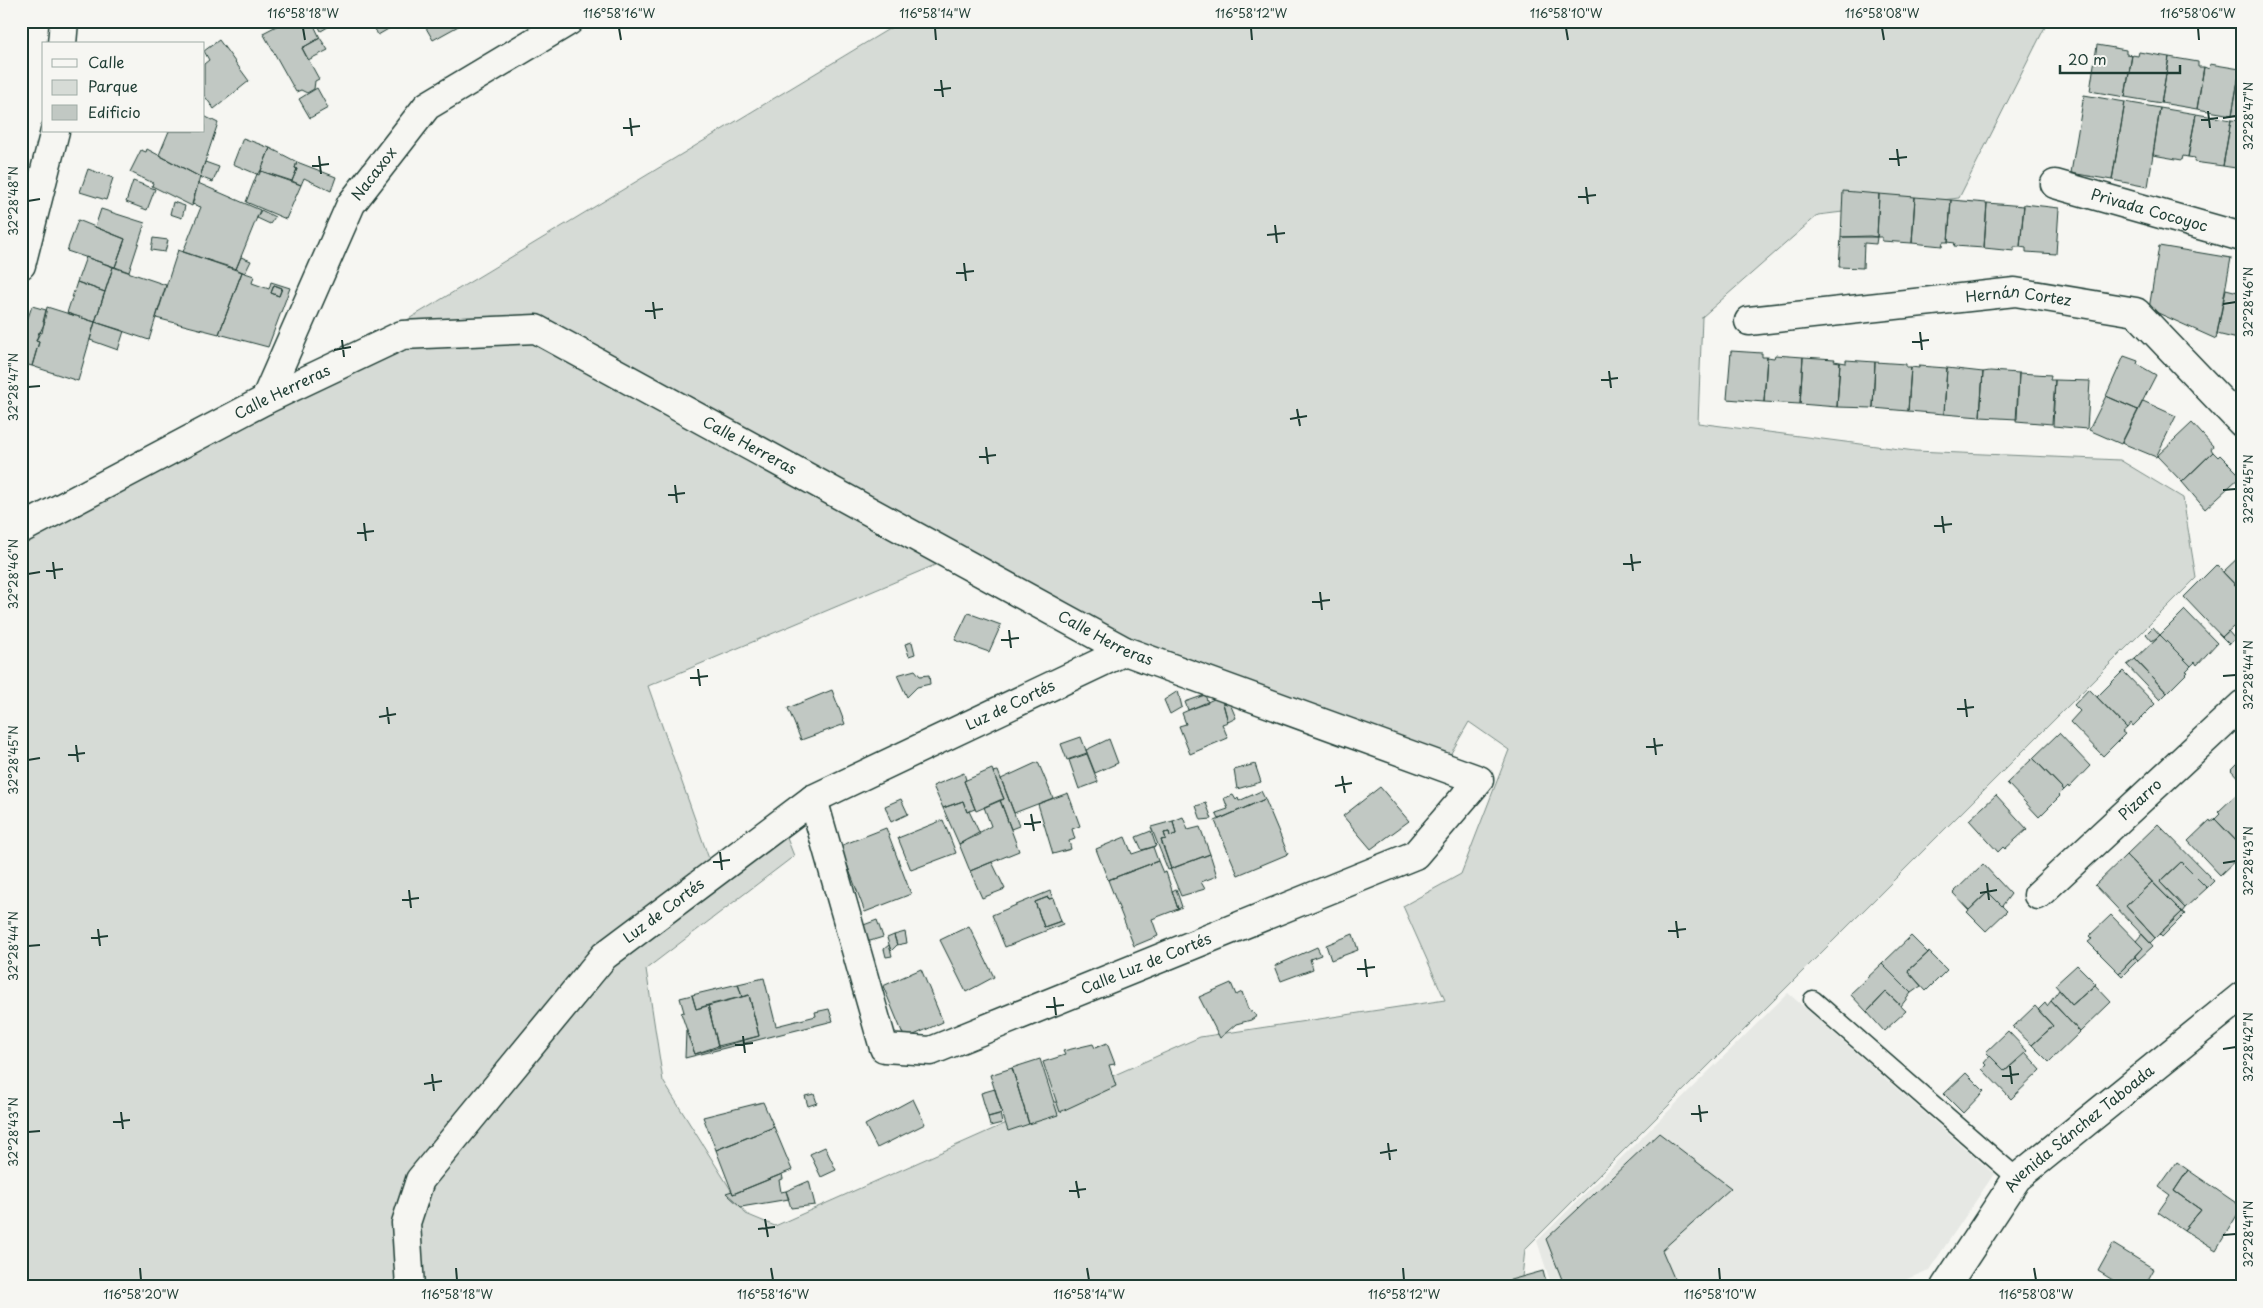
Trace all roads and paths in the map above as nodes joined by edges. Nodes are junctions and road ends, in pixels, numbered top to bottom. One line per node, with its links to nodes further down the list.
1 (64, 21): 3 (street)
2 (569, 21): 9 (street, Nacaxox)
3 (62, 42)
4 (55, 132): 7 (street)
5 (2055, 184): 6 (street, Privada Cocoyoc)
6 (2242, 237)
7 (21, 265)
8 (1749, 321): 10 (street, Hernán Cortez)
9 (265, 400): 11 (street, Calle Herreras); 12 (street, Calle Herreras)
10 (2242, 423)
11 (21, 529)
12 (1125, 651): 14 (street, Calle Herreras); 15 (street, Luz de Cortés)
13 (2242, 705): 16 (street, Pizarro)
14 (1480, 780): 15 (street, Calle Luz de Cortés)
15 (813, 799): 20 (street, Luz de Cortés)
16 (2038, 895)
17 (2242, 996): 19 (street, Avenida Sánchez Taboada)
18 (1813, 1000): 19 (lane)
19 (2017, 1178): 21 (street, Avenida Sánchez Taboada)
20 (410, 1287)
21 (1946, 1287)

